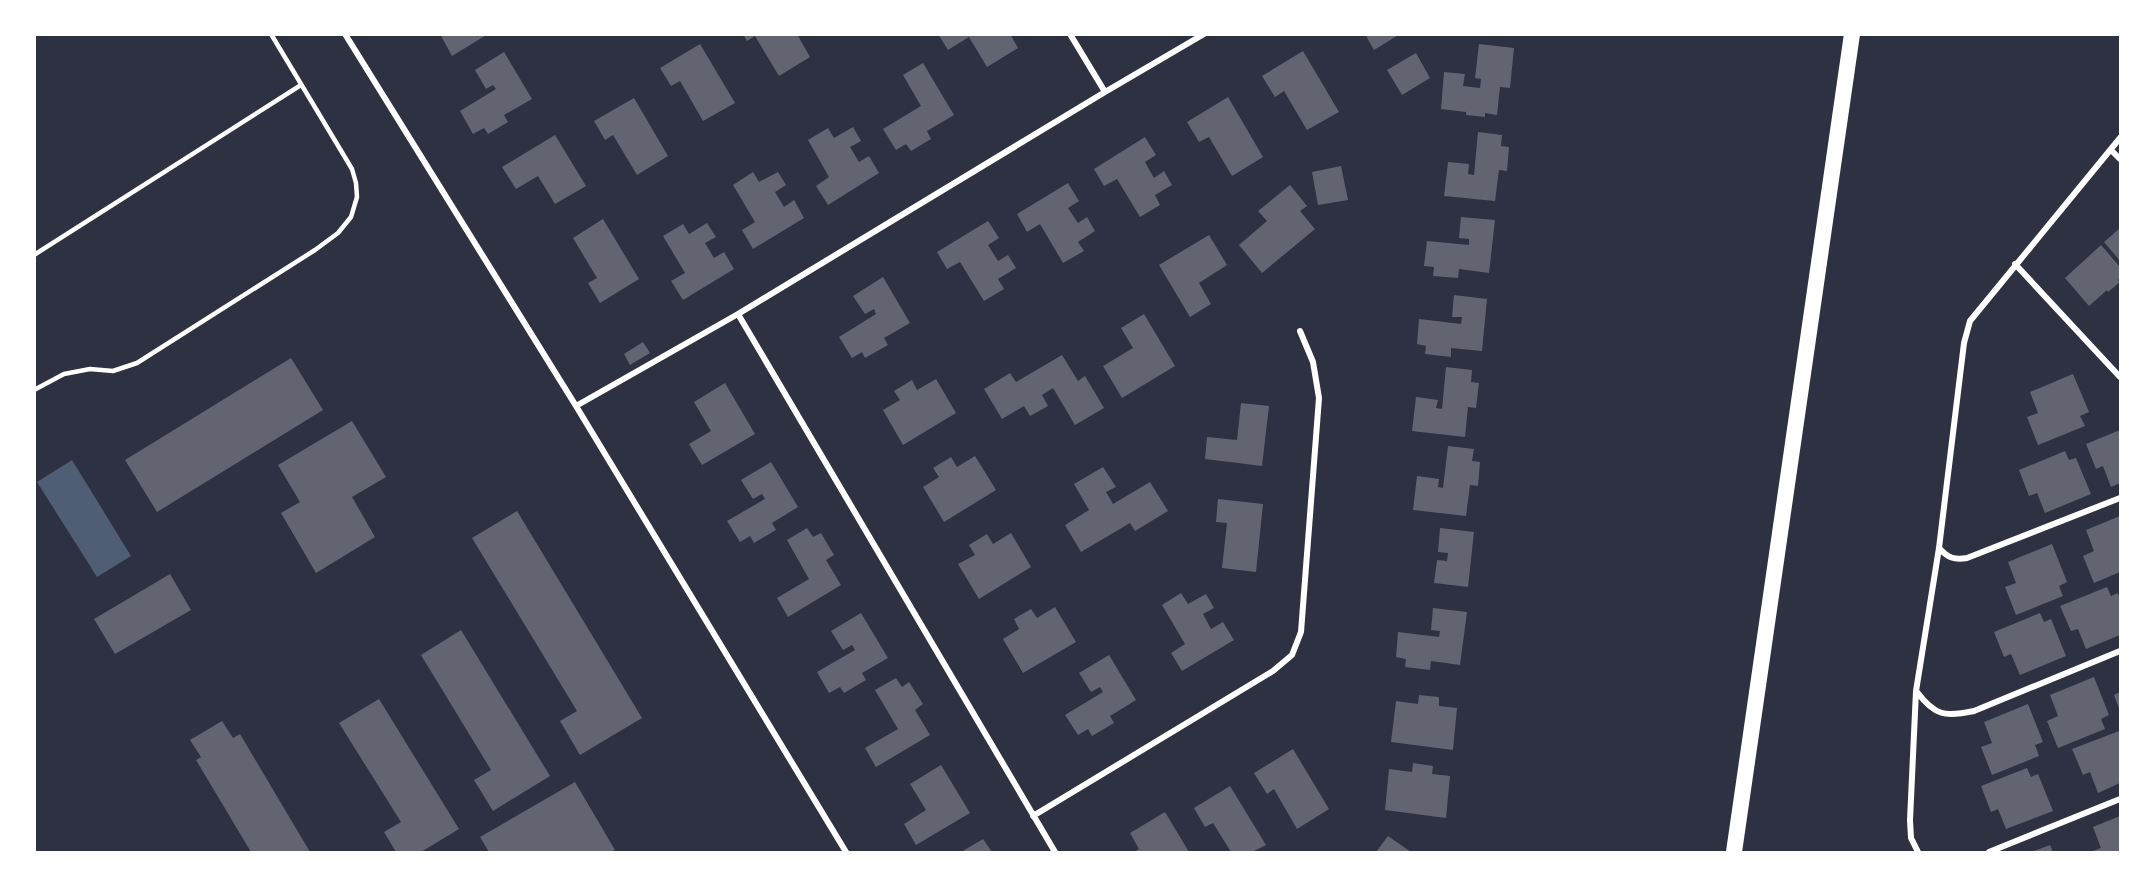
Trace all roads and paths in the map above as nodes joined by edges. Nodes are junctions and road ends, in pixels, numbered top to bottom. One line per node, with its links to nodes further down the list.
1 (271, 34): 6 (lane)
2 (345, 34): 17 (street)
3 (1070, 34): 7 (street)
4 (1204, 34): 7 (street)
5 (1852, 34): 26 (highway)
6 (301, 85): 11 (lane); 16 (lane)
7 (1106, 92): 13 (street)
8 (2121, 138): 9 (street)
9 (2111, 150): 10 (street); 12 (street)
10 (2121, 159)
11 (34, 255)
12 (2015, 264): 15 (street); 19 (street)
13 (738, 314): 17 (street); 23 (street)
14 (1300, 332): 23 (street)
15 (2121, 377)
16 (34, 390)
17 (576, 406): 24 (street)
18 (2121, 498): 19 (street)
19 (1939, 548): 21 (street)
20 (2121, 651): 21 (street)
21 (1916, 691): 27 (street)
22 (2121, 799): 28 (street)
23 (1033, 816): 25 (street)
24 (846, 852)
25 (1055, 852)
26 (1734, 852)
27 (1918, 852)
28 (1989, 852)

